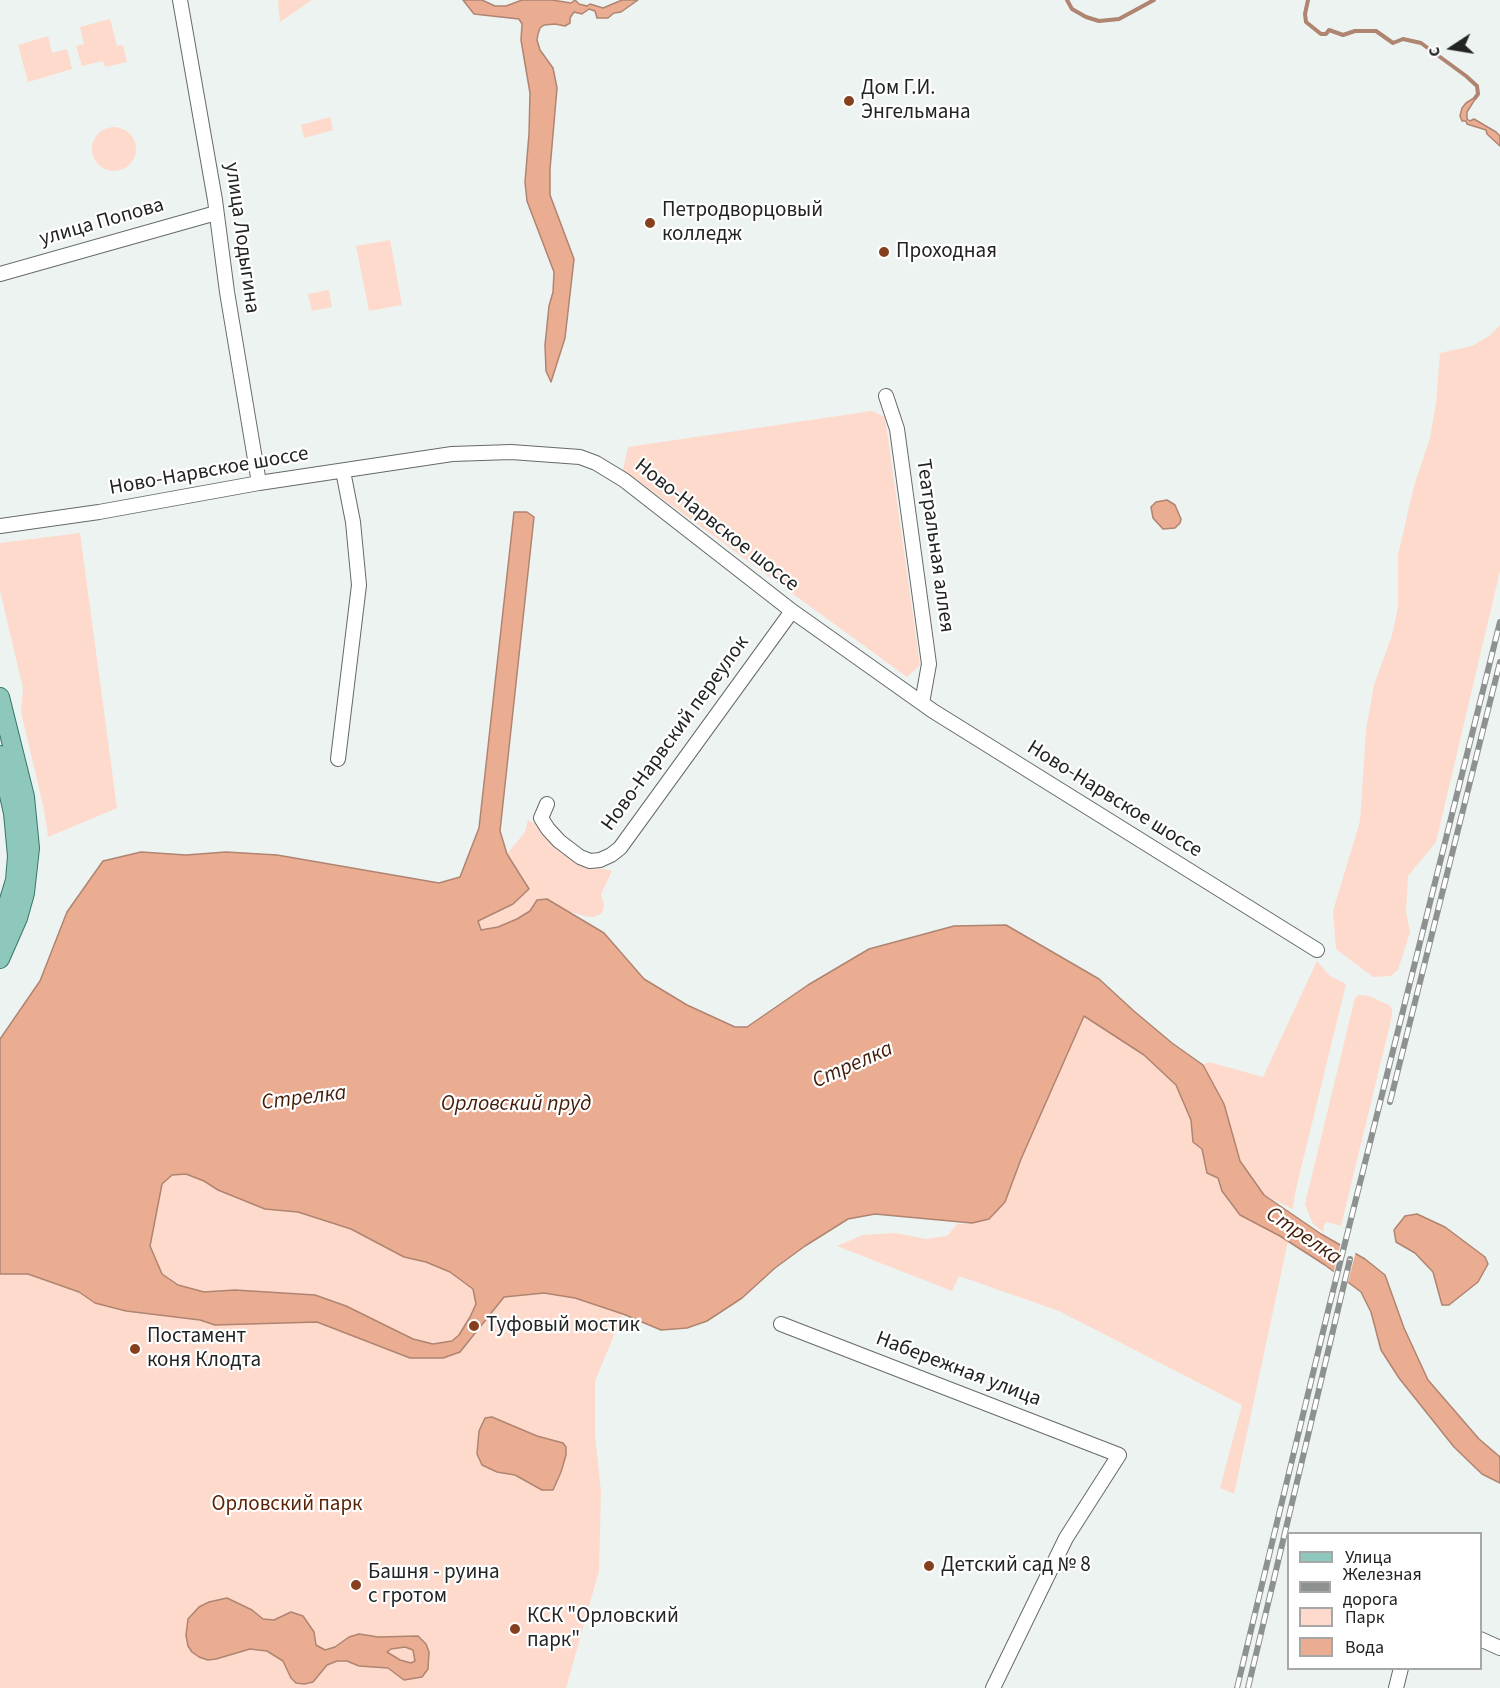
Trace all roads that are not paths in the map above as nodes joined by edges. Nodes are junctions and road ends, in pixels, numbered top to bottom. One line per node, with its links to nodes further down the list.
1 (180, 0): 2 (street, улица Лодыгина)
2 (216, 213): 3 (street, улица Попова); 6 (street, улица Лодыгина)
3 (0, 274)
4 (886, 396): 10 (street, Театральная аллея)
5 (343, 471): 6 (street, Ново-Нарвское шоссе); 8 (street, Ново-Нарвское шоссе); 12 (street)
6 (259, 483): 7 (street, Ново-Нарвское шоссе)
7 (0, 526)
8 (792, 611): 10 (street, Ново-Нарвское шоссе); 13 (street, Ново-Нарвский переулок)
9 (0, 697): 16 (main road)
10 (922, 703): 15 (street, Ново-Нарвское шоссе)
11 (0, 755): 14 (main road)
12 (338, 759)
13 (547, 804)
14 (0, 930)
15 (1317, 950)
16 (0, 959)
17 (781, 1324): 21 (street, Набережная улица)
18 (1482, 1640): 19 (street)
19 (1500, 1648)
20 (1400, 1670): 22 (street)
21 (993, 1688)
22 (1396, 1688)

